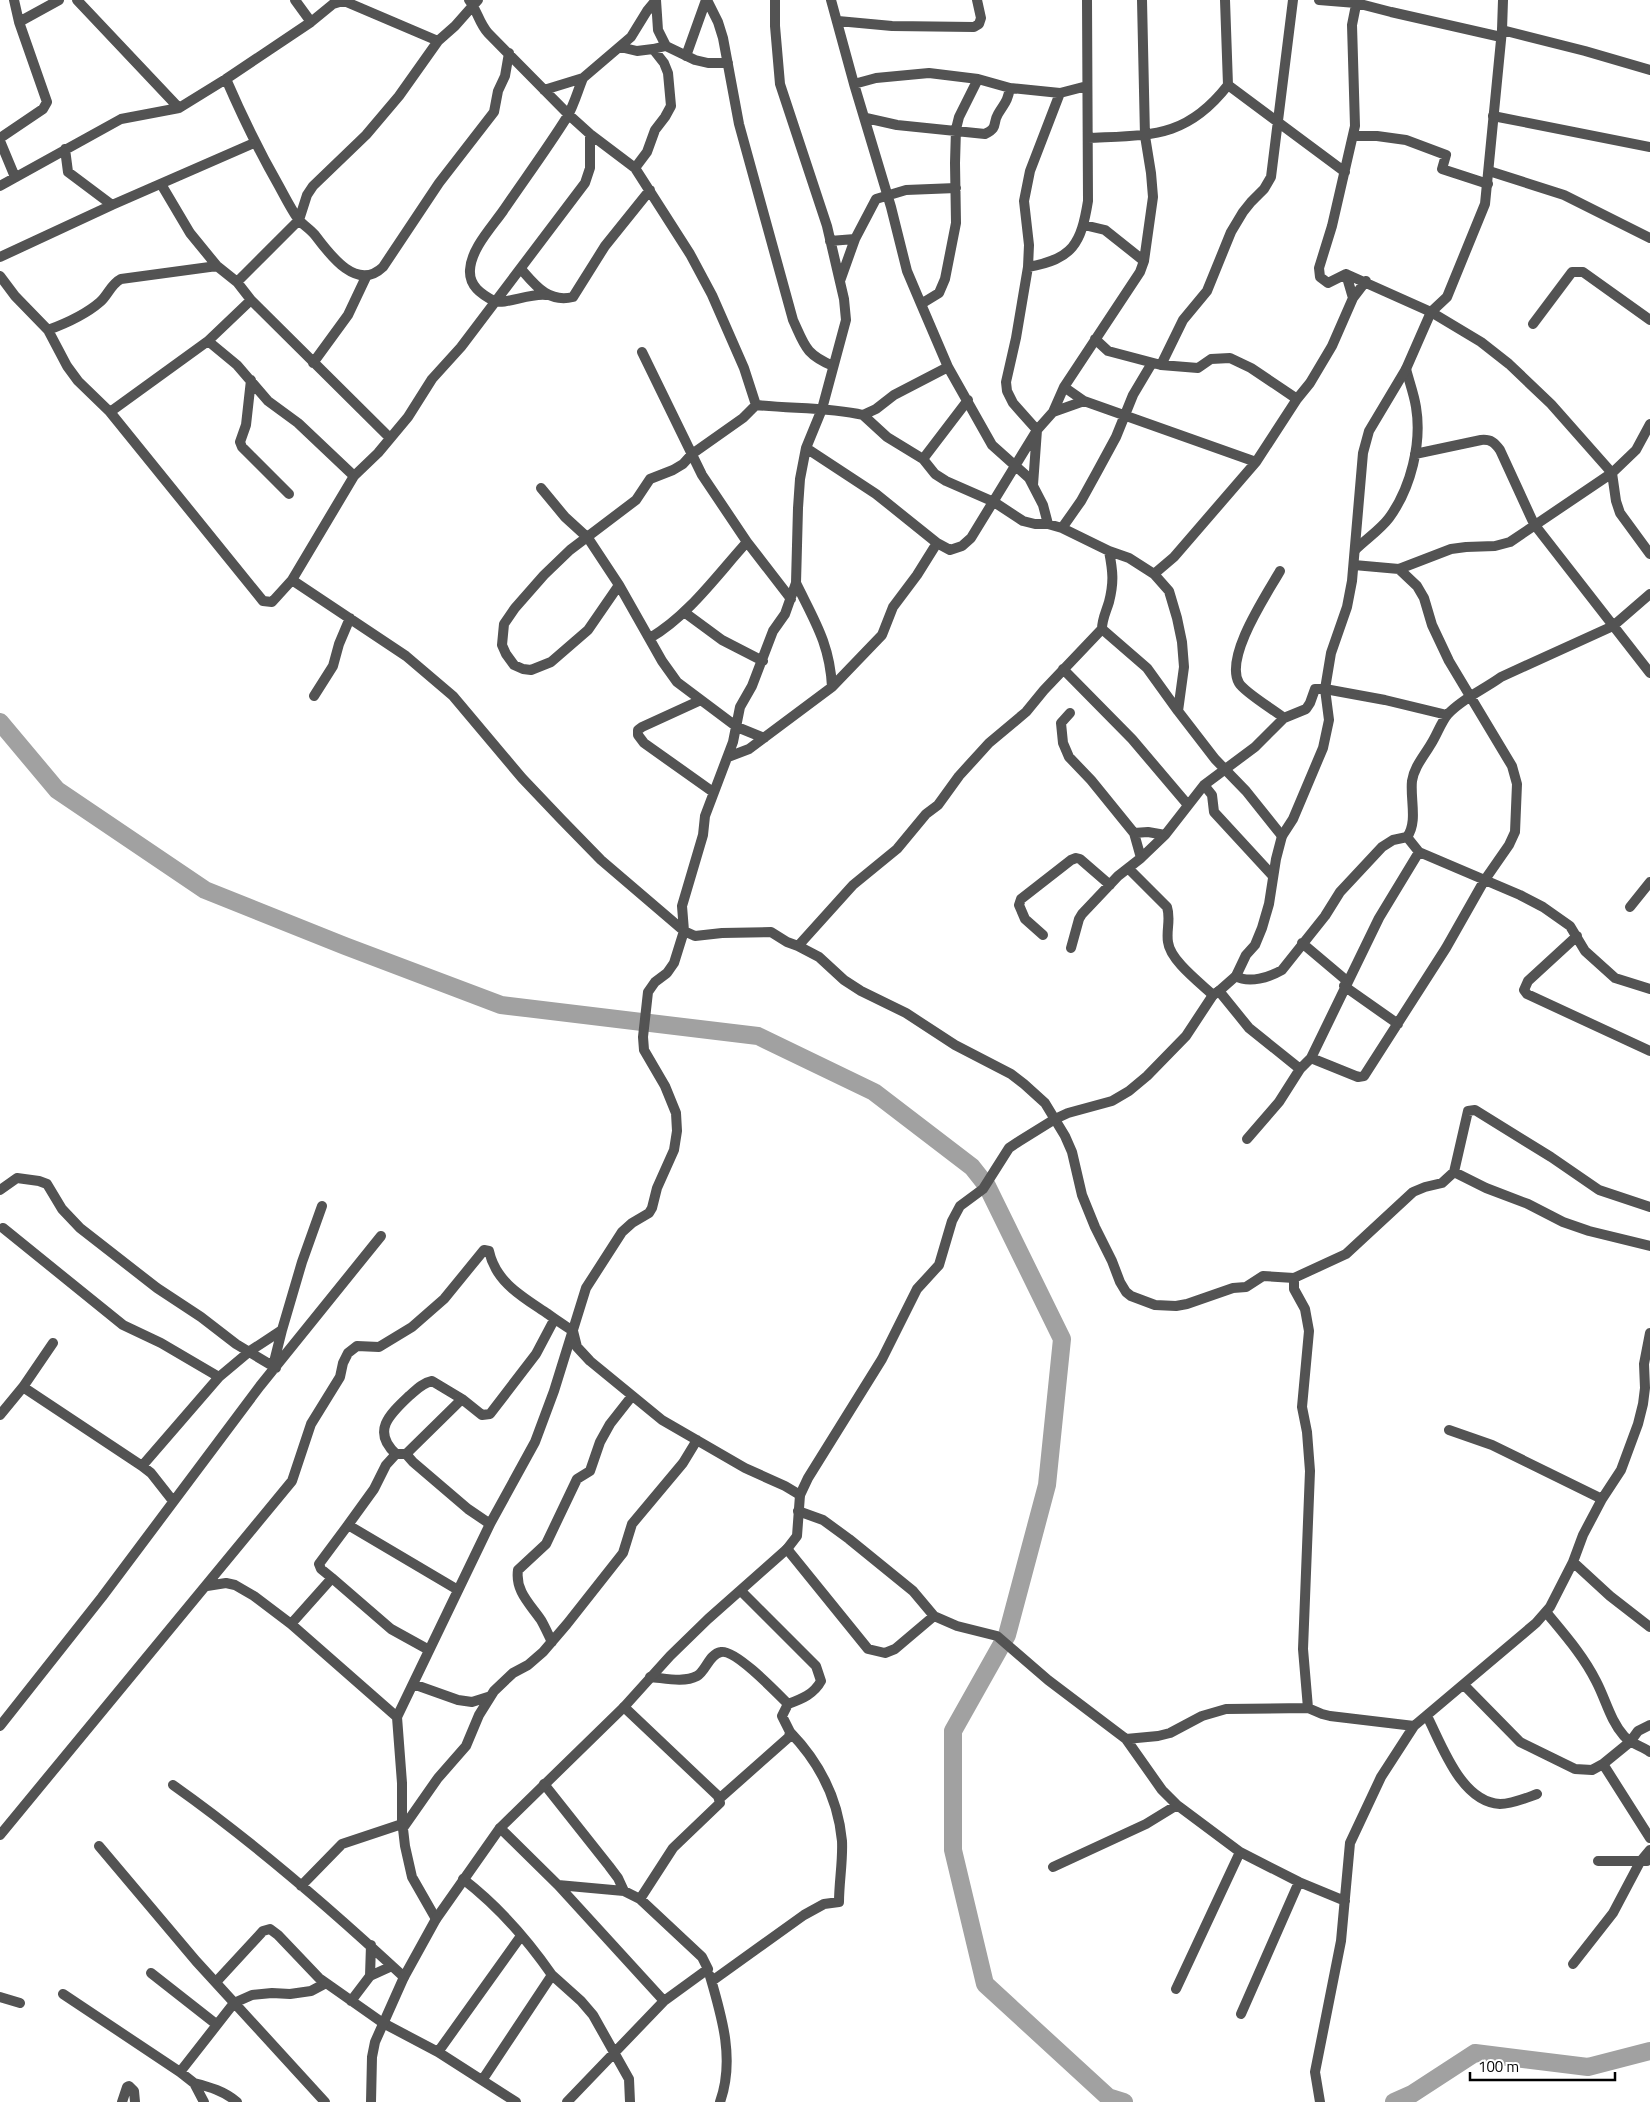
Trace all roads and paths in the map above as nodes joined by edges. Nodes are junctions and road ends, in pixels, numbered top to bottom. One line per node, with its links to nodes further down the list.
1 (14, 0): 21 (street)
2 (59, 0): 21 (street)
3 (77, 0): 41 (street)
4 (295, 0): 22 (street)
5 (656, 0): 25 (street); 26 (street)
6 (706, 0): 29 (street); 30 (street)
7 (775, 0): 70 (street)
8 (831, 0): 20 (street)
9 (976, 0): 20 (street)
10 (1087, 0): 37 (street)
11 (1142, 0): 48 (street)
12 (1226, 0): 36 (street)
13 (1293, 0): 45 (street)
14 (1318, 0): 17 (street)
15 (1503, 0): 23 (street)
16 (345, 1): 18 (street); 24 (street)
17 (1357, 1): 23 (street); 49 (street)
18 (332, 2): 22 (street)
19 (473, 2): 24 (street); 28 (street)
20 (838, 21): 35 (street)
21 (19, 22): 51 (street)
22 (311, 22): 33 (street)
23 (1502, 34): 31 (street); 43 (street)
24 (438, 41): 66 (street)
25 (666, 46): 27 (street); 29 (street)
26 (620, 47): 27 (street); 32 (street)
27 (653, 49): 55 (street)
28 (509, 53): 39 (street); 78 (street)
29 (686, 56): 30 (street)
30 (728, 63): 96 (street)
31 (1650, 70)
32 (583, 78): 39 (street); 42 (street)
33 (226, 79): 41 (street); 52 (street)
34 (978, 79): 35 (street); 38 (street); 46 (street)
35 (854, 84): 44 (street)
36 (1228, 85): 45 (street); 48 (street)
37 (1087, 86): 40 (street); 50 (street)
38 (1010, 88): 40 (street); 46 (street)
39 (544, 90): 42 (street)
40 (1060, 92): 74 (street)
41 (179, 108): 54 (street)
42 (569, 115): 47 (street); 85 (street)
43 (1493, 116): 53 (street); 56 (street)
44 (866, 118): 46 (street); 64 (street)
45 (1279, 121): 57 (street); 95 (street)
46 (956, 132): 62 (street)
47 (590, 134): 55 (street); 75 (street)
48 (1145, 136): 50 (street); 72 (street)
49 (1353, 136): 57 (street); 60 (street)
50 (1088, 138): 67 (street)
51 (0, 140): 58 (street)
52 (254, 143): 59 (street); 66 (street)
53 (1650, 147)
54 (65, 149): 58 (street); 65 (street)
55 (634, 168): 63 (street)
56 (1489, 171): 60 (street); 69 (street)
57 (1345, 172): 76 (street)
58 (15, 178): 61 (street)
59 (161, 184): 65 (street); 73 (street)
60 (1488, 184): 87 (street)
61 (0, 186)
62 (956, 188): 64 (street); 86 (street)
63 (650, 190): 82 (street); 104 (street)
64 (888, 194): 68 (street); 86 (street)
65 (112, 205): 71 (street)
66 (299, 220): 78 (street); 80 (street)
67 (1084, 225): 72 (street); 74 (street)
68 (856, 238): 70 (street); 81 (street)
69 (1650, 238)
70 (830, 241): 81 (street)
71 (0, 257)
72 (1144, 261): 91 (street)
73 (217, 266): 80 (street); 90 (street)
74 (1028, 267): 111 (street)
75 (521, 269): 82 (street); 85 (street)
76 (1346, 274): 79 (street); 83 (street)
77 (0, 276): 90 (street)
78 (366, 277): 94 (street)
79 (1366, 281): 83 (street); 87 (street)
80 (237, 282): 84 (street)
81 (840, 282): 96 (street)
82 (546, 295): 85 (street)
83 (1353, 298): 101 (street)
84 (251, 300): 92 (street); 94 (street)
85 (496, 302): 112 (street)
86 (920, 304): 97 (street)
87 (1431, 312): 98 (street); 119 (street)
88 (1650, 320): 89 (street)
89 (1533, 324)
90 (48, 330): 106 (street)
91 (1095, 339): 95 (street); 100 (street)
92 (208, 341): 99 (street); 106 (street)
93 (642, 352): 114 (street)
94 (313, 363): 112 (street)
95 (1157, 364): 101 (street); 109 (street)
96 (833, 366): 105 (street)
97 (948, 367): 102 (street); 108 (street)
98 (1406, 369): 115 (street); 131 (street)
99 (251, 380): 120 (street); 123 (street)
100 (1064, 387): 103 (street); 107 (street)
101 (1297, 399): 117 (street)
102 (968, 400): 116 (street); 118 (street)
103 (1084, 401): 107 (street); 109 (street)
104 (756, 405): 105 (street); 114 (street)
105 (822, 409): 108 (street); 113 (street)
106 (110, 412): 140 (street)
107 (1054, 412): 111 (street)
108 (863, 415): 116 (street)
109 (1125, 415): 117 (street); 127 (street)
110 (1650, 424): 119 (street)
111 (1037, 430): 118 (street); 121 (street)
112 (390, 438): 120 (street)
113 (806, 448): 130 (street); 141 (street)
114 (692, 454): 128 (street); 129 (street)
115 (1415, 454): 126 (street); 131 (street)
116 (923, 459): 124 (street)
117 (1256, 462): 139 (street)
118 (1015, 464): 121 (street); 124 (street)
119 (1612, 473): 126 (street); 133 (street)
120 (354, 476): 140 (street)
121 (1033, 485): 125 (street)
122 (542, 488): 128 (street)
123 (289, 494)
124 (994, 502): 125 (street); 130 (street)
125 (1048, 524): 127 (street)
126 (1534, 524): 136 (street); 147 (street)
127 (1062, 528): 132 (street)
128 (588, 538): 142 (street); 142 (street)
129 (747, 542): 144 (street); 145 (street)
130 (937, 544): 153 (street)
131 (1355, 550): 135 (street)
132 (1109, 551): 134 (street); 138 (street)
133 (1650, 552)
134 (1129, 558): 138 (street); 139 (street)
135 (1354, 565): 136 (street); 154 (street)
136 (1399, 569): 155 (street)
137 (1280, 571): 161 (street)
138 (1114, 574): 148 (street)
139 (1154, 574): 158 (street)
140 (292, 580): 146 (street)
141 (796, 583): 144 (street); 153 (street)
142 (619, 585): 149 (street)
143 (1650, 594): 147 (street)
144 (791, 599): 150 (street)
145 (684, 612): 149 (street); 150 (street)
146 (350, 618): 156 (street); 181 (street)
147 (1613, 626): 152 (street); 155 (street)
148 (1102, 629): 151 (street); 158 (street)
149 (650, 638): 157 (street)
150 (763, 660): 162 (street)
151 (1063, 669): 168 (street); 185 (street)
152 (1650, 673)
153 (832, 687): 163 (street)
154 (1325, 689): 160 (street); 161 (street); 171 (street)
155 (1471, 695): 160 (street); 177 (street)
156 (314, 696)
157 (701, 700): 162 (street); 167 (street)
158 (1178, 711): 165 (street)
159 (1070, 714): 169 (street)
160 (1447, 715): 172 (street)
161 (1284, 718): 165 (street)
162 (737, 727): 163 (street); 164 (street)
163 (764, 738): 164 (street)
164 (728, 757): 167 (street)
165 (1224, 769): 166 (street); 171 (street)
166 (1204, 785): 168 (street); 176 (street)
167 (713, 792): 181 (street)
168 (1188, 805): 170 (street)
169 (1134, 833): 170 (street); 174 (street)
170 (1165, 834): 174 (street)
171 (1282, 836): 176 (street)
172 (1407, 837): 173 (street); 184 (street)
173 (1419, 852): 177 (street); 188 (street)
174 (1141, 858): 175 (street)
175 (1128, 868): 179 (street); 190 (street)
176 (1273, 876): 187 (street)
177 (1484, 881): 183 (street); 191 (street)
178 (1650, 882): 180 (street)
179 (1110, 885): 182 (street); 186 (street)
180 (1630, 908)
181 (684, 931): 185 (street); 207 (street)
182 (1043, 935)
183 (1577, 936): 189 (street); 192 (street)
184 (1302, 944): 187 (street); 188 (street)
185 (798, 946): 195 (street)
186 (1070, 948)
187 (1236, 976): 190 (street)
188 (1346, 983): 191 (street); 193 (street)
189 (1650, 989)
190 (1216, 993): 194 (street); 195 (street)
191 (1398, 1024): 193 (street)
192 (1650, 1051)
193 (1311, 1058): 194 (street)
194 (1300, 1069): 196 (street)
195 (1055, 1119): 204 (street); 223 (street)
196 (1247, 1139)
197 (1454, 1172): 200 (street); 203 (street); 204 (street)
198 (0, 1190): 210 (street)
199 (322, 1206): 206 (street)
200 (1650, 1208)
201 (3, 1228): 212 (street)
202 (381, 1236): 211 (street)
203 (1650, 1246)
204 (1294, 1278): 247 (street)
205 (554, 1320): 207 (street); 216 (street); 232 (street)
206 (282, 1330): 210 (street); 211 (street)
207 (573, 1331): 215 (street); 227 (street)
208 (1650, 1333): 214 (street)
209 (53, 1343): 213 (street)
210 (250, 1351): 211 (street); 212 (street)
211 (275, 1367): 225 (street)
212 (219, 1378): 222 (street)
213 (23, 1387): 218 (street); 222 (street)
214 (1648, 1388): 217 (street)
215 (632, 1396): 220 (street); 239 (street)
216 (462, 1399): 221 (street); 221 (street)
217 (1646, 1405): 224 (street)
218 (0, 1415)
219 (1449, 1430): 224 (street)
220 (697, 1440): 223 (street); 239 (street)
221 (401, 1454): 227 (street); 228 (street)
222 (142, 1466): 225 (street)
223 (800, 1494): 226 (street)
224 (1602, 1499): 230 (street)
225 (174, 1501): 251 (street)
226 (798, 1511): 229 (street); 236 (street)
227 (490, 1524): 233 (street)
228 (348, 1525): 231 (street); 233 (street)
229 (787, 1549): 234 (street); 236 (street)
230 (1573, 1562): 235 (street); 238 (street)
231 (332, 1578): 237 (street); 240 (street)
232 (207, 1586): 237 (street); 265 (street)
233 (458, 1590): 240 (street)
234 (741, 1591): 241 (street); 245 (street)
235 (1546, 1612): 243 (street); 255 (street)
236 (934, 1616): 254 (street)
237 (291, 1624): 249 (street)
238 (1650, 1627)
239 (552, 1642): 244 (street)
240 (429, 1650): 242 (street)
241 (650, 1677): 245 (street); 246 (street)
242 (412, 1684): 244 (street); 249 (street)
243 (1464, 1685): 248 (street); 257 (street)
244 (491, 1696): 263 (street)
245 (788, 1704): 253 (street)
246 (624, 1707): 258 (street); 261 (street)
247 (1308, 1708): 252 (street); 254 (street)
248 (1427, 1716): 252 (street); 260 (street)
249 (397, 1717): 263 (street)
250 (1650, 1725): 255 (street)
251 (0, 1726)
252 (1414, 1726): 279 (street)
253 (790, 1732): 261 (street); 290 (street)
254 (1126, 1739): 262 (street)
255 (1630, 1742): 256 (street); 257 (street)
256 (1650, 1752)
257 (1604, 1764): 266 (street)
258 (544, 1784): 264 (street); 277 (street)
259 (173, 1785): 276 (street)
260 (1537, 1794)
261 (719, 1799): 278 (street)
262 (1177, 1805): 269 (street); 272 (street)
263 (403, 1826): 276 (street); 280 (street)
264 (500, 1828): 273 (street); 275 (street)
265 (0, 1834)
266 (1650, 1838)
267 (99, 1846): 291 (street)
268 (1650, 1850): 271 (street)
269 (1240, 1852): 274 (street); 293 (street)
270 (1598, 1861): 271 (street)
271 (1645, 1861): 283 (street)
272 (1054, 1867)
273 (463, 1879): 280 (street); 281 (street)
274 (1299, 1882): 279 (street); 300 (street)
275 (558, 1885): 277 (street); 297 (street)
276 (301, 1886): 282 (street)
277 (624, 1891): 278 (street)
278 (640, 1899): 285 (street)
279 (1344, 1901): 318 (street)
280 (436, 1919): 289 (street)
281 (521, 1936): 287 (street); 303 (street)
282 (371, 1946): 284 (street); 288 (street)
283 (1573, 1964)
284 (392, 1966): 288 (street); 289 (street)
285 (708, 1968): 290 (street); 297 (street)
286 (151, 1973): 302 (street)
287 (552, 1975): 304 (street); 306 (street)
288 (370, 1976): 296 (street)
289 (404, 1976): 301 (street)
290 (712, 1981): 317 (street)
291 (216, 1982): 292 (street); 299 (street)
292 (326, 1983): 296 (street); 299 (street)
293 (1176, 1989)
294 (63, 1994): 305 (street)
295 (0, 1997): 298 (street)
296 (351, 2001): 301 (street)
297 (664, 2001): 304 (street)
298 (20, 2003)
299 (234, 2003): 302 (street); 312 (street)
300 (1241, 2014)
301 (383, 2023): 303 (street); 313 (street)
302 (216, 2024): 305 (street)
303 (438, 2052): 306 (street)
304 (614, 2052): 315 (street); 316 (street)
305 (180, 2072): 307 (street)
306 (483, 2079): 314 (street)
307 (194, 2083): 310 (street); 311 (street)
308 (122, 2102): 309 (street)
309 (135, 2102)
310 (204, 2102)
311 (237, 2102)
312 (325, 2102)
313 (372, 2102)
314 (516, 2102)
315 (568, 2102)
316 (630, 2102)
317 (720, 2102)
318 (1320, 2102)

